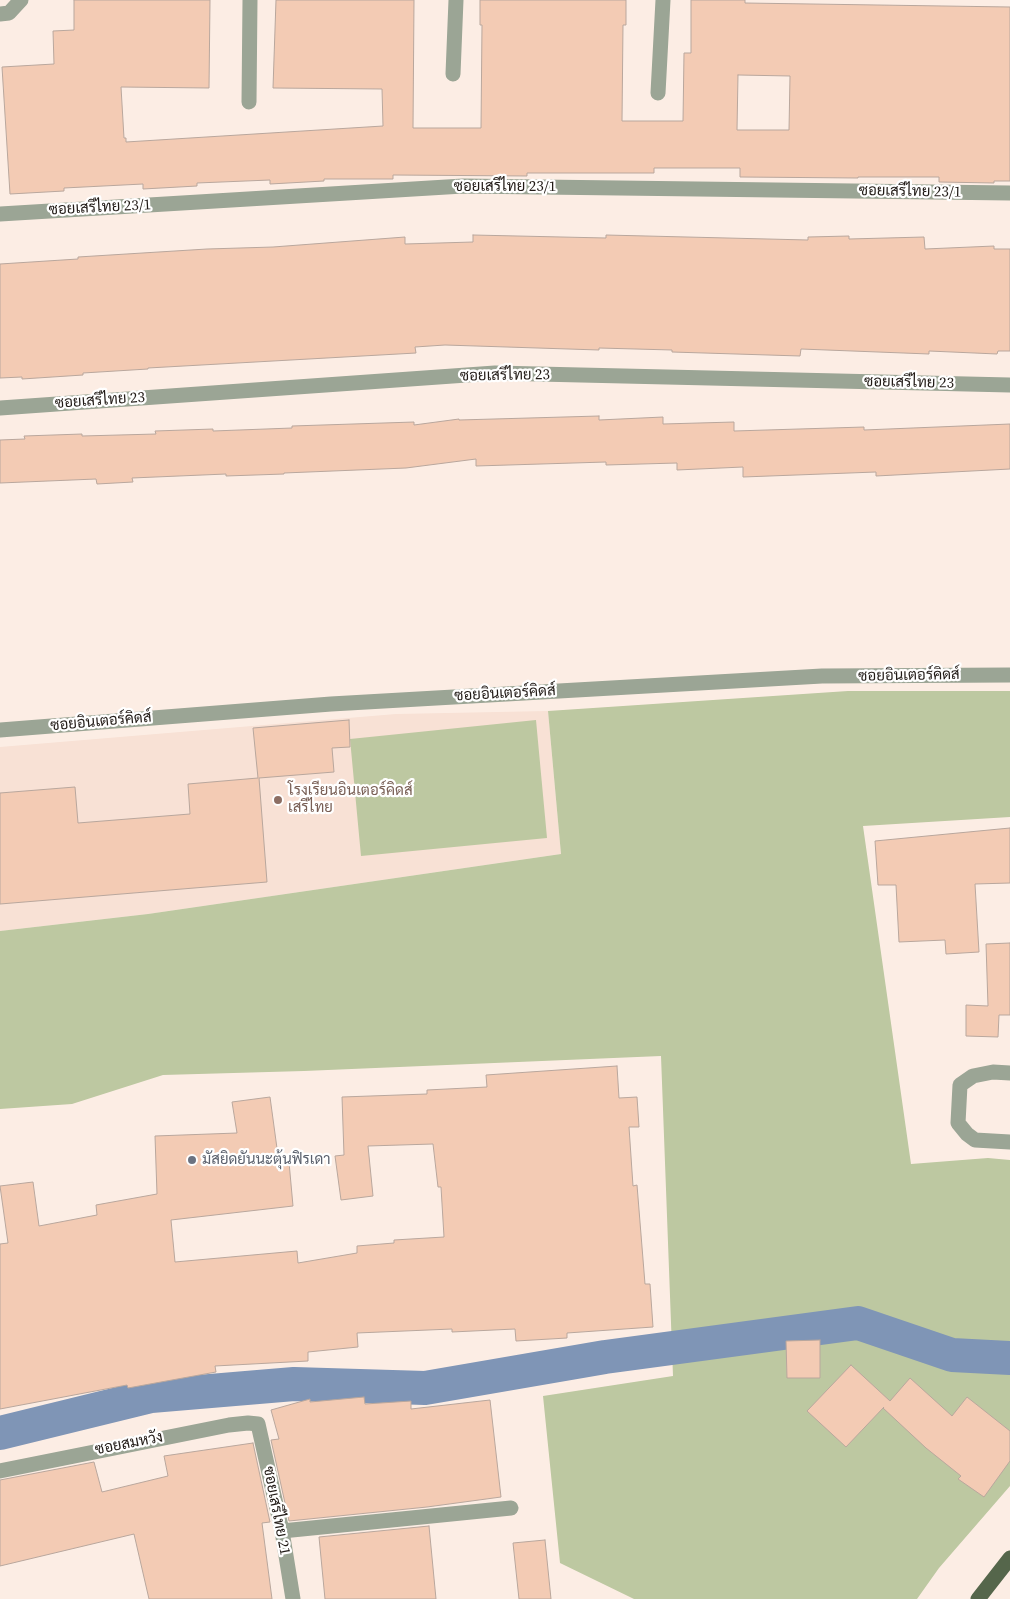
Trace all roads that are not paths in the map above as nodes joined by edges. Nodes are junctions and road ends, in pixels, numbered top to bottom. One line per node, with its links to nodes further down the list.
1 (21, 0): 5 (street)
2 (250, 0): 8 (street)
3 (456, 0): 6 (street)
4 (663, 0): 7 (street)
5 (0, 14)
6 (453, 74)
7 (658, 93)
8 (249, 102)
9 (1010, 193): 10 (street, ซอยเสรีไทย 23/1)
10 (0, 214)
11 (1010, 385): 12 (street, ซอยเสรีไทย 23)
12 (0, 408)
13 (1010, 675): 14 (street, ซอยอินเตอร์คิดส์)
14 (0, 730)
15 (1010, 1073): 16 (street)
16 (1010, 1142)
17 (258, 1424): 18 (street, ซอยสมหวัง); 20 (street, ซอยเสรีไทย 21)
18 (0, 1471)
19 (511, 1508): 20 (street)
20 (282, 1531): 22 (street, ซอยเสรีไทย 21)
21 (1010, 1558): 23 (main road)
22 (293, 1599)
23 (978, 1599)

